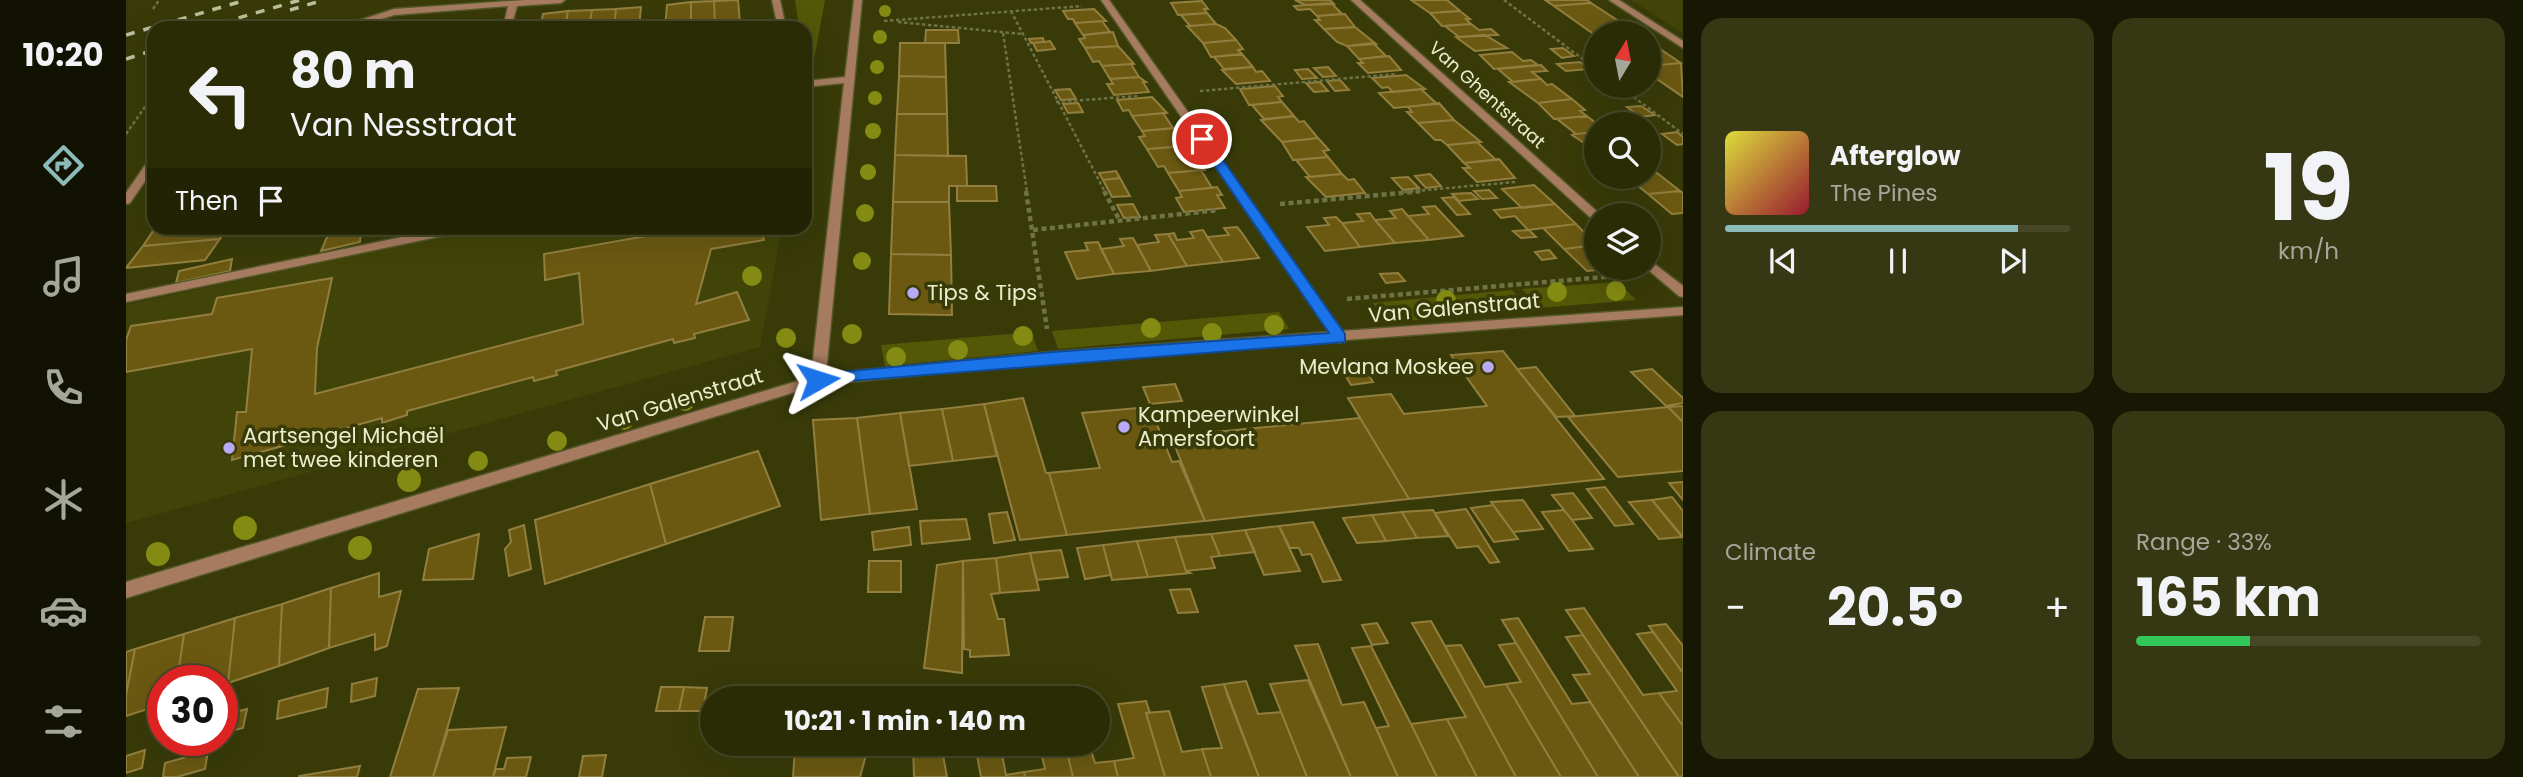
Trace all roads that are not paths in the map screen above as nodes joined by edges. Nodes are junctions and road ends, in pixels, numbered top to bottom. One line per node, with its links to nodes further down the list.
1 (561, 0): 7 (street)
2 (776, 0): 10 (street)
3 (858, 0): 12 (street)
4 (1355, 0): 16 (street, Van Ghentstraat)
5 (1613, 0): 11 (street)
6 (1106, 2): 22 (street)
7 (513, 4): 8 (street); 9 (street)
8 (364, 21)
9 (509, 21)
10 (780, 21)
11 (1683, 45)
12 (850, 79): 13 (street); 23 (street)
13 (812, 83)
14 (147, 170): 15 (street)
15 (126, 201)
16 (1584, 205)
17 (427, 235): 20 (street)
18 (1661, 274): 19 (street)
19 (1683, 293)
20 (126, 298)
21 (1683, 311): 22 (street, Van Galenstraat)
22 (1340, 338): 23 (street, Van Galenstraat)
23 (818, 380): 24 (street, Van Galenstraat)
24 (126, 590)

